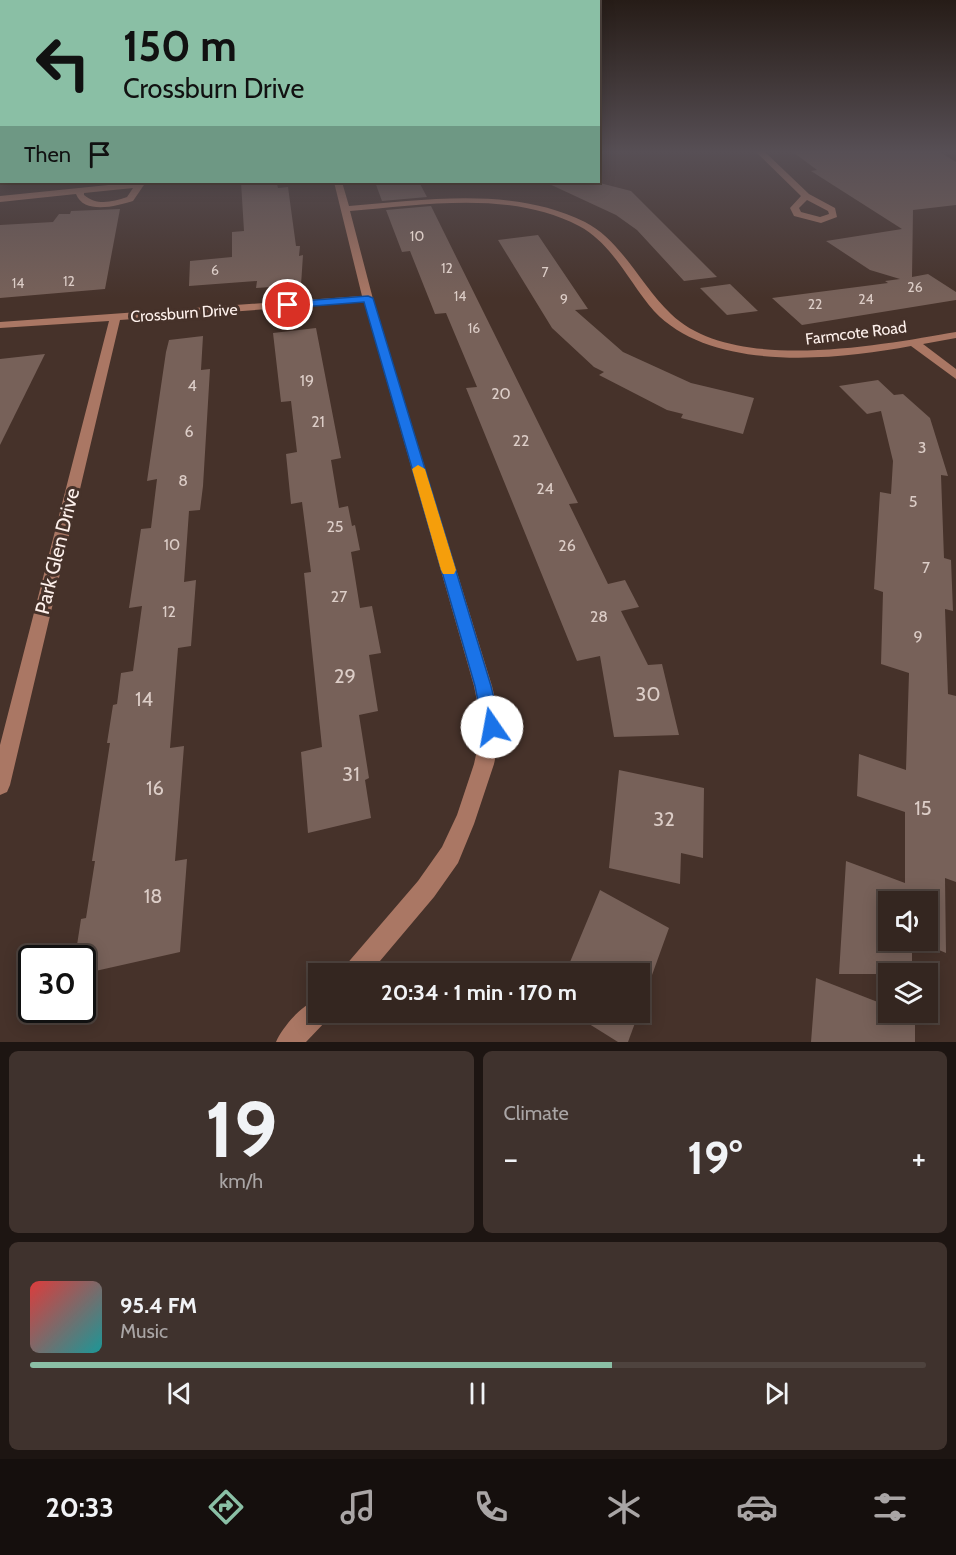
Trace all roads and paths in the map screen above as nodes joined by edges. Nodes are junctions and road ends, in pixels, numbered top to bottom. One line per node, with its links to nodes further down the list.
1 (85, 201): 2 (street)
2 (124, 201)
3 (344, 201): 4 (street)
4 (346, 208): 5 (street); 9 (street, Farmcote Road)
5 (368, 298): 6 (street, Crossburn Drive); 13 (street)
6 (116, 318): 7 (street, Crossburn Drive); 11 (street, Park Glen Drive)
7 (0, 325)
8 (956, 335): 9 (street, Farmcote Road)
9 (914, 343): 10 (street)
10 (956, 375)
11 (7, 723): 12 (street, Park Glen Drive)
12 (0, 785)
13 (362, 963)
14 (308, 1022): 15 (street)
15 (289, 1042)

